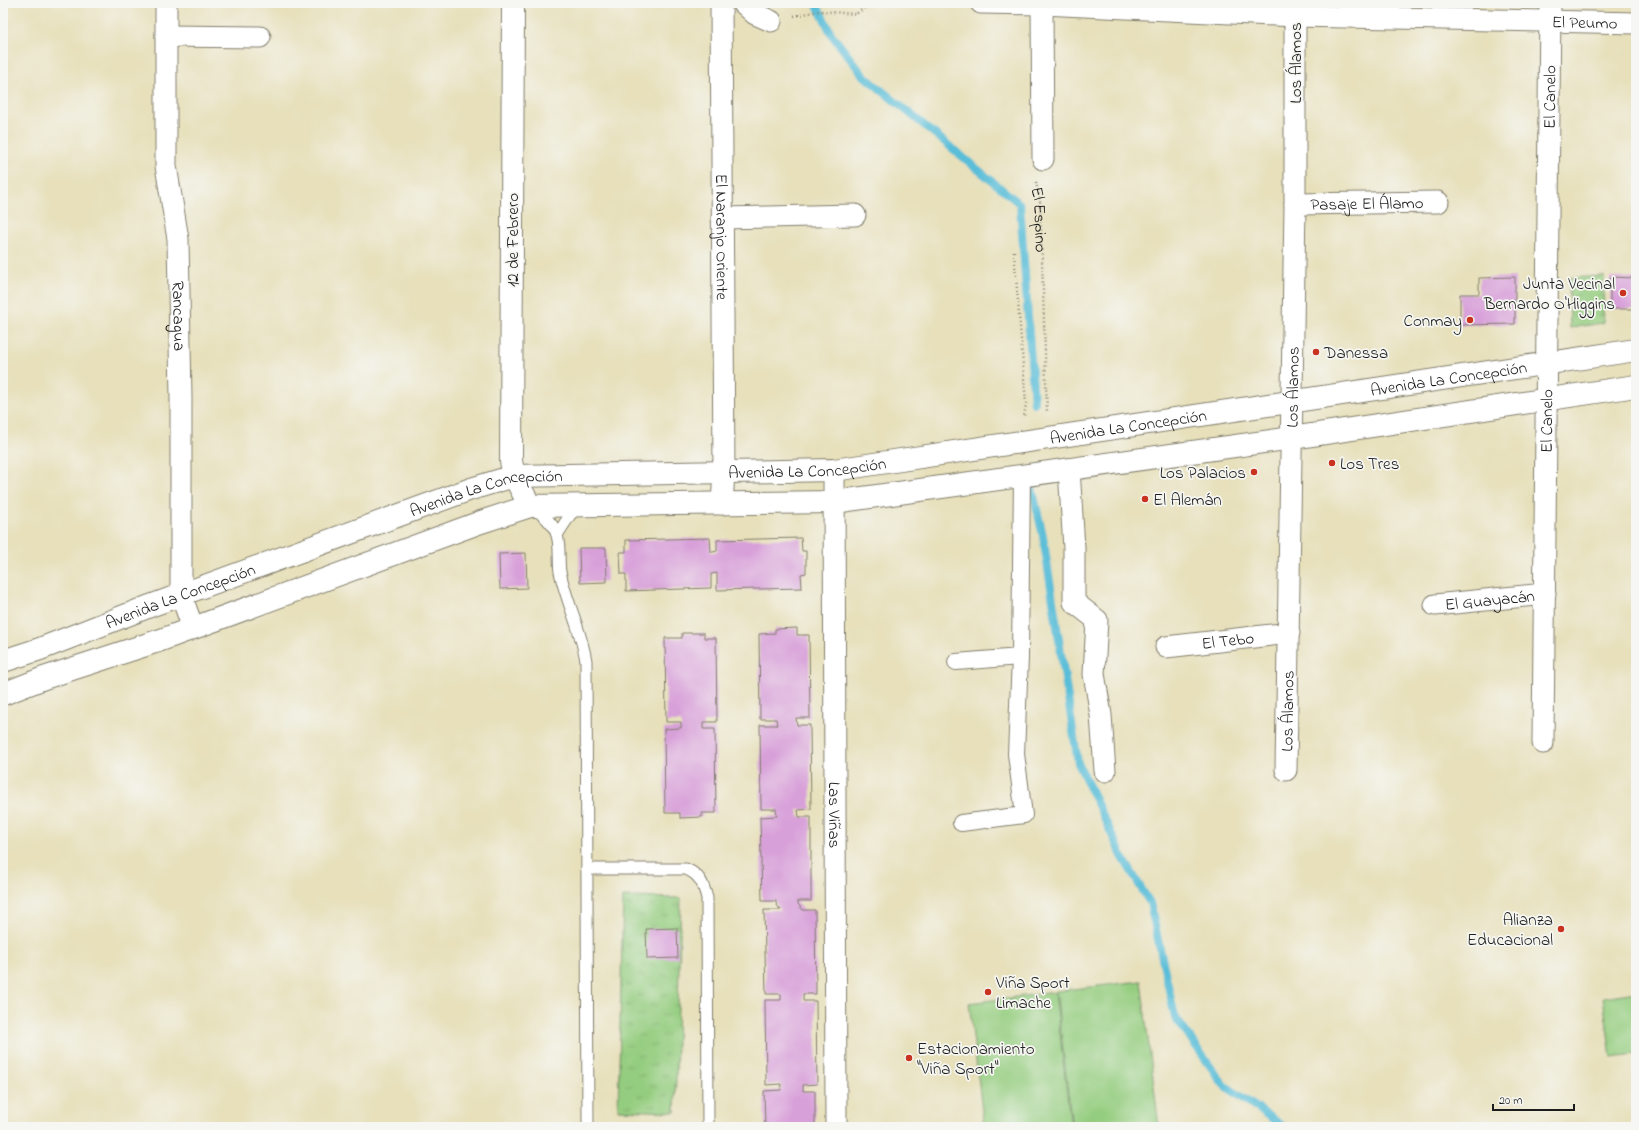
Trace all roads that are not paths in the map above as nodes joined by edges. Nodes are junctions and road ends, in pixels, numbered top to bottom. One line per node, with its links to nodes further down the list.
1 (166, 3): 11 (street, Rancagua)
2 (513, 3): 27 (street, 12 de Febrero)
3 (722, 3): 17 (street, El Naranjo Oriente)
4 (743, 3): 9 (street)
5 (981, 3): 6 (street, El Peumo)
6 (1042, 4): 7 (street, El Peumo); 13 (street)
7 (1295, 9): 8 (street, El Peumo); 15 (street, Los Álamos)
8 (1550, 12): 10 (street, El Peumo); 19 (street, El Canelo)
9 (771, 21)
10 (1636, 23)
11 (166, 36): 12 (street); 35 (street, Rancagua)
12 (260, 37)
13 (1043, 159)
14 (1438, 202): 15 (street, Pasaje El Álamo)
15 (1295, 204): 22 (street, Los Álamos)
16 (855, 215): 17 (street)
17 (722, 218): 26 (street, El Naranjo Oriente)
18 (1636, 350): 19 (street, Avenida La Concepción)
19 (1547, 363): 21 (street, El Canelo); 22 (street, Avenida La Concepción)
20 (1636, 386): 21 (street, Avenida La Concepción)
21 (1547, 399): 23 (street, Avenida La Concepción); 34 (street, El Canelo)
22 (1293, 400): 23 (street, Los Álamos); 25 (street, Avenida La Concepción)
23 (1292, 438): 24 (street, Avenida La Concepción); 38 (street, Los Álamos)
24 (1069, 469): 28 (street, Avenida La Concepción); 46 (street)
25 (834, 470): 26 (street, Avenida La Concepción); 29 (street, Las Viñas)
26 (724, 472): 27 (street, Avenida La Concepción); 30 (street, El Naranjo Oriente)
27 (514, 476): 31 (street, 12 de Febrero); 35 (street, Avenida La Concepción)
28 (1022, 476): 29 (street, Avenida La Concepción); 40 (street)
29 (834, 502): 30 (street, Avenida La Concepción); 51 (street, Las Viñas)
30 (722, 504): 32 (street, Avenida La Concepción)
31 (530, 506): 32 (street, Avenida La Concepción); 33 (lane); 37 (street, Avenida La Concepción)
32 (579, 506): 33 (lane)
33 (557, 535): 48 (lane)
34 (1545, 594): 36 (street, El Guayacán); 44 (street, El Canelo)
35 (181, 595): 37 (street, Rancagua); 41 (street, Avenida La Concepción)
36 (1435, 605)
37 (193, 628): 43 (street, Avenida La Concepción)
38 (1288, 633): 39 (street, El Tebo); 45 (street, Los Álamos)
39 (1166, 647)
40 (1020, 657): 42 (street); 47 (street)
41 (3, 661)
42 (956, 662)
43 (3, 694)
44 (1544, 744)
45 (1286, 770)
46 (1105, 771)
47 (962, 823)
48 (587, 869): 49 (lane); 50 (lane)
49 (588, 1127)
50 (708, 1127)
51 (836, 1127)

